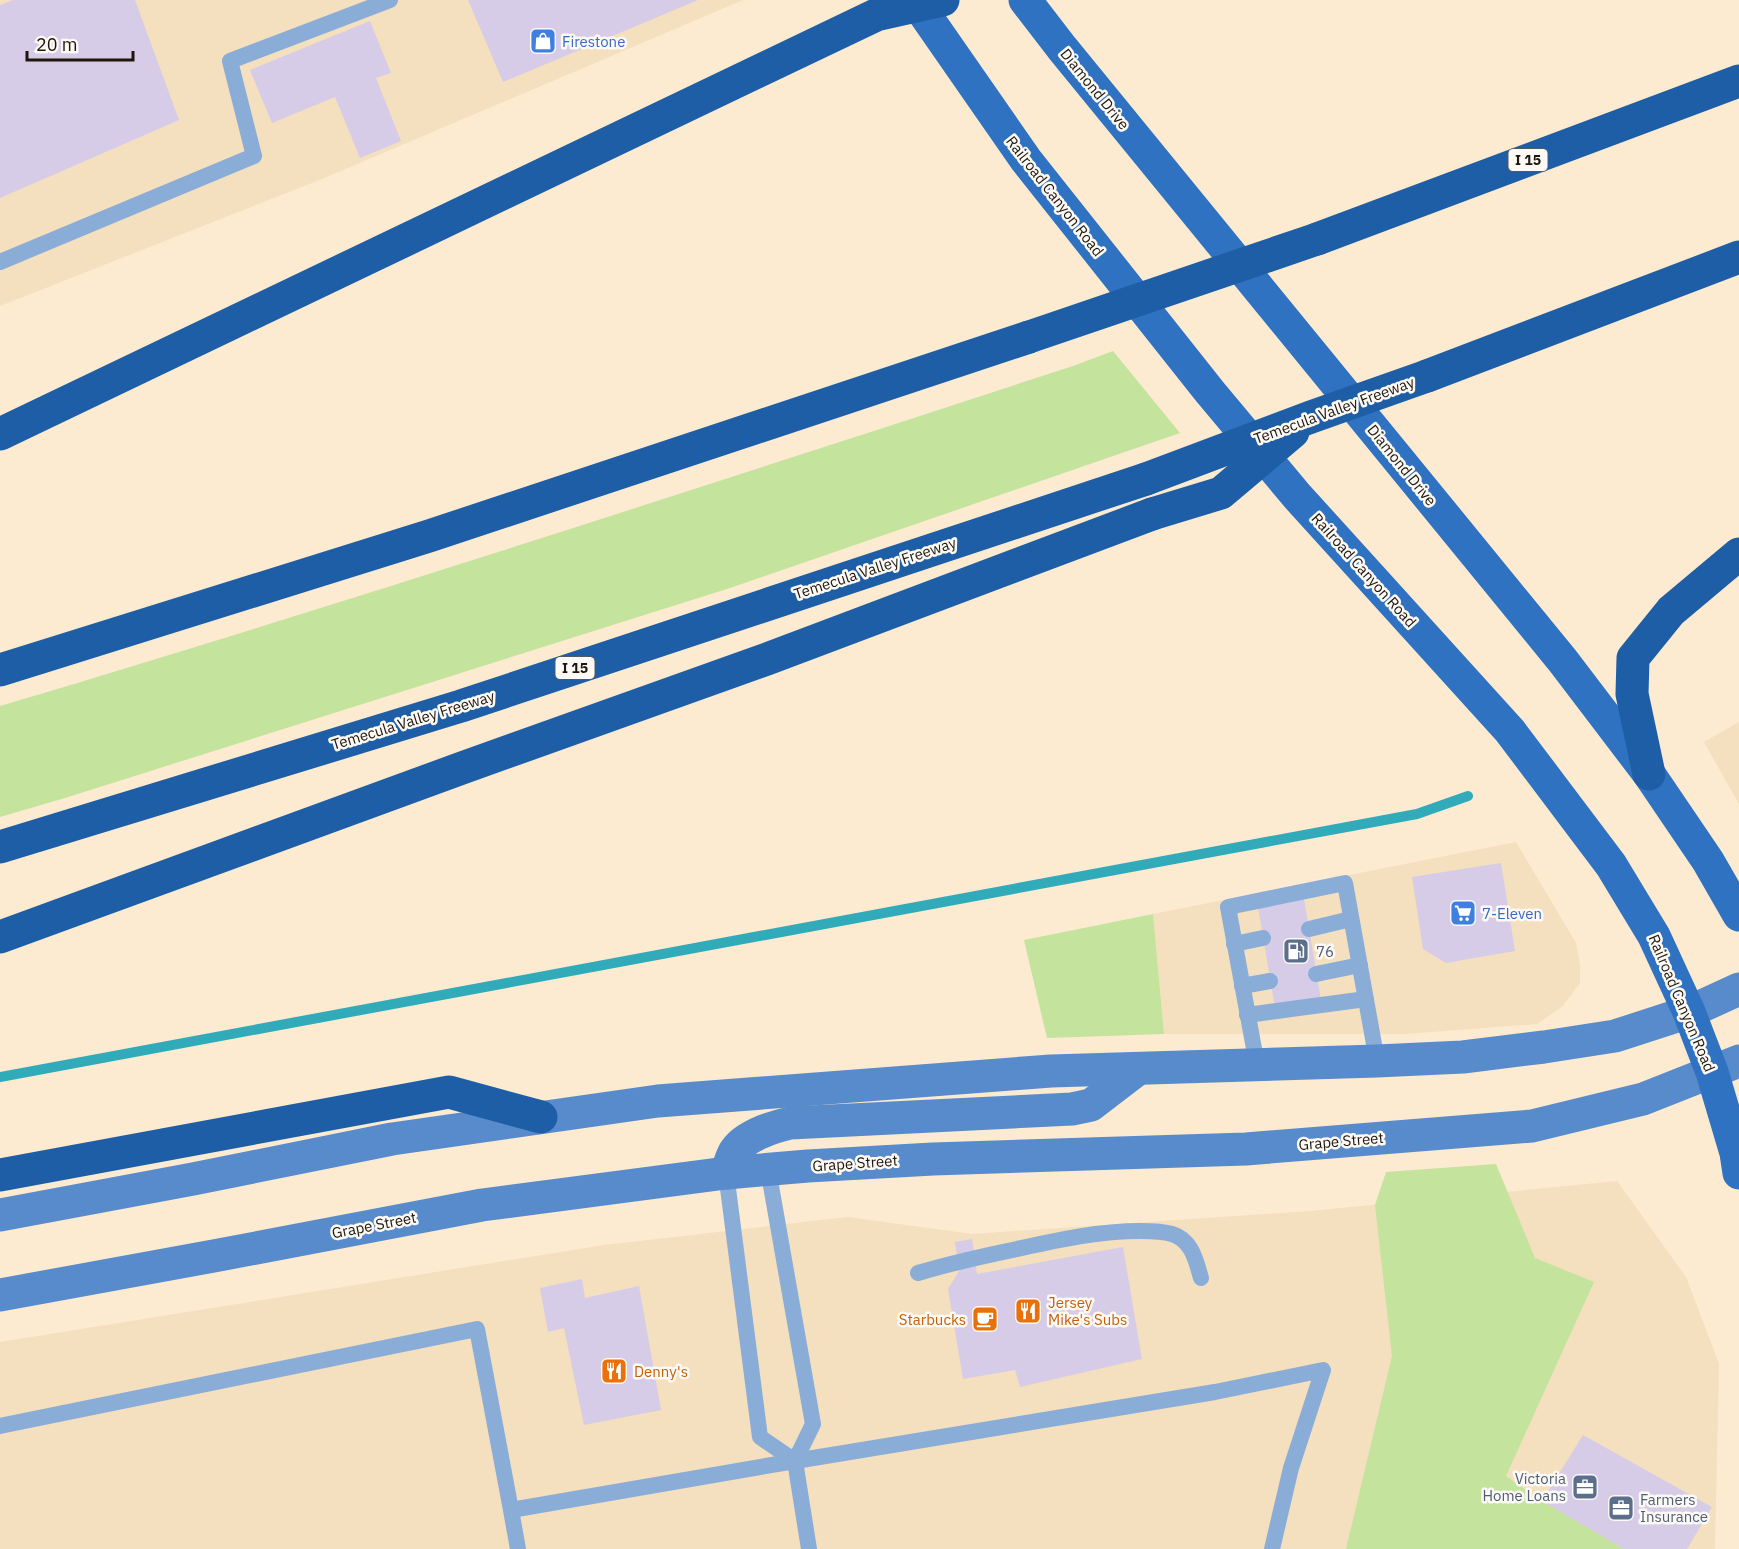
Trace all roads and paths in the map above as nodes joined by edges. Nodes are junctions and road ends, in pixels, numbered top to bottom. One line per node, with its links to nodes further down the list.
1 (390, 0): 6 (lane)
2 (1025, 0): 11 (main road, Diamond Drive)
3 (925, 2): 8 (highway); 25 (main road, Railroad Canyon Road)
4 (1739, 81): 10 (highway, I 15, bridge)
5 (1739, 257): 7 (highway, Temecula Valley Freeway / I 15, bridge)
6 (0, 261)
7 (1311, 417): 12 (highway, Temecula Valley Freeway / I 15, bridge); 16 (highway, bridge)
8 (0, 434)
9 (1739, 554): 11 (highway)
10 (0, 670)
11 (1649, 774): 13 (main road, Diamond Drive)
12 (0, 847)
13 (1739, 915)
14 (1352, 919): 15 (lane); 18 (lane); 19 (lane)
15 (1309, 929)
16 (0, 937)
17 (1263, 938): 18 (lane)
18 (1234, 944): 22 (lane)
19 (1360, 965): 20 (lane); 24 (lane)
20 (1316, 974)
21 (1270, 981): 22 (lane)
22 (1242, 986): 26 (lane)
23 (1739, 989): 25 (main road)
24 (1366, 999): 26 (lane); 27 (lane)
25 (1689, 1012): 27 (main road); 29 (main road, Railroad Canyon Road)
26 (1247, 1015): 28 (lane)
27 (1377, 1061): 28 (main road)
28 (1257, 1065): 30 (main road)
29 (1725, 1067): 32 (main road, Grape Street); 34 (main road, Railroad Canyon Road)
30 (1138, 1069): 31 (main road); 33 (main road)
31 (542, 1118): 35 (highway); 36 (main road)
32 (768, 1169): 33 (main road, Grape Street); 41 (lane)
33 (726, 1173): 39 (main road, Grape Street); 41 (lane)
34 (1739, 1173)
35 (0, 1175)
36 (0, 1215)
37 (918, 1273): 38 (lane)
38 (1201, 1278)
39 (0, 1295)
40 (0, 1426): 42 (lane)
41 (795, 1461): 42 (lane); 44 (lane); 45 (lane)
42 (511, 1510): 43 (lane)
43 (518, 1549)
44 (809, 1549)
45 (1272, 1549)

